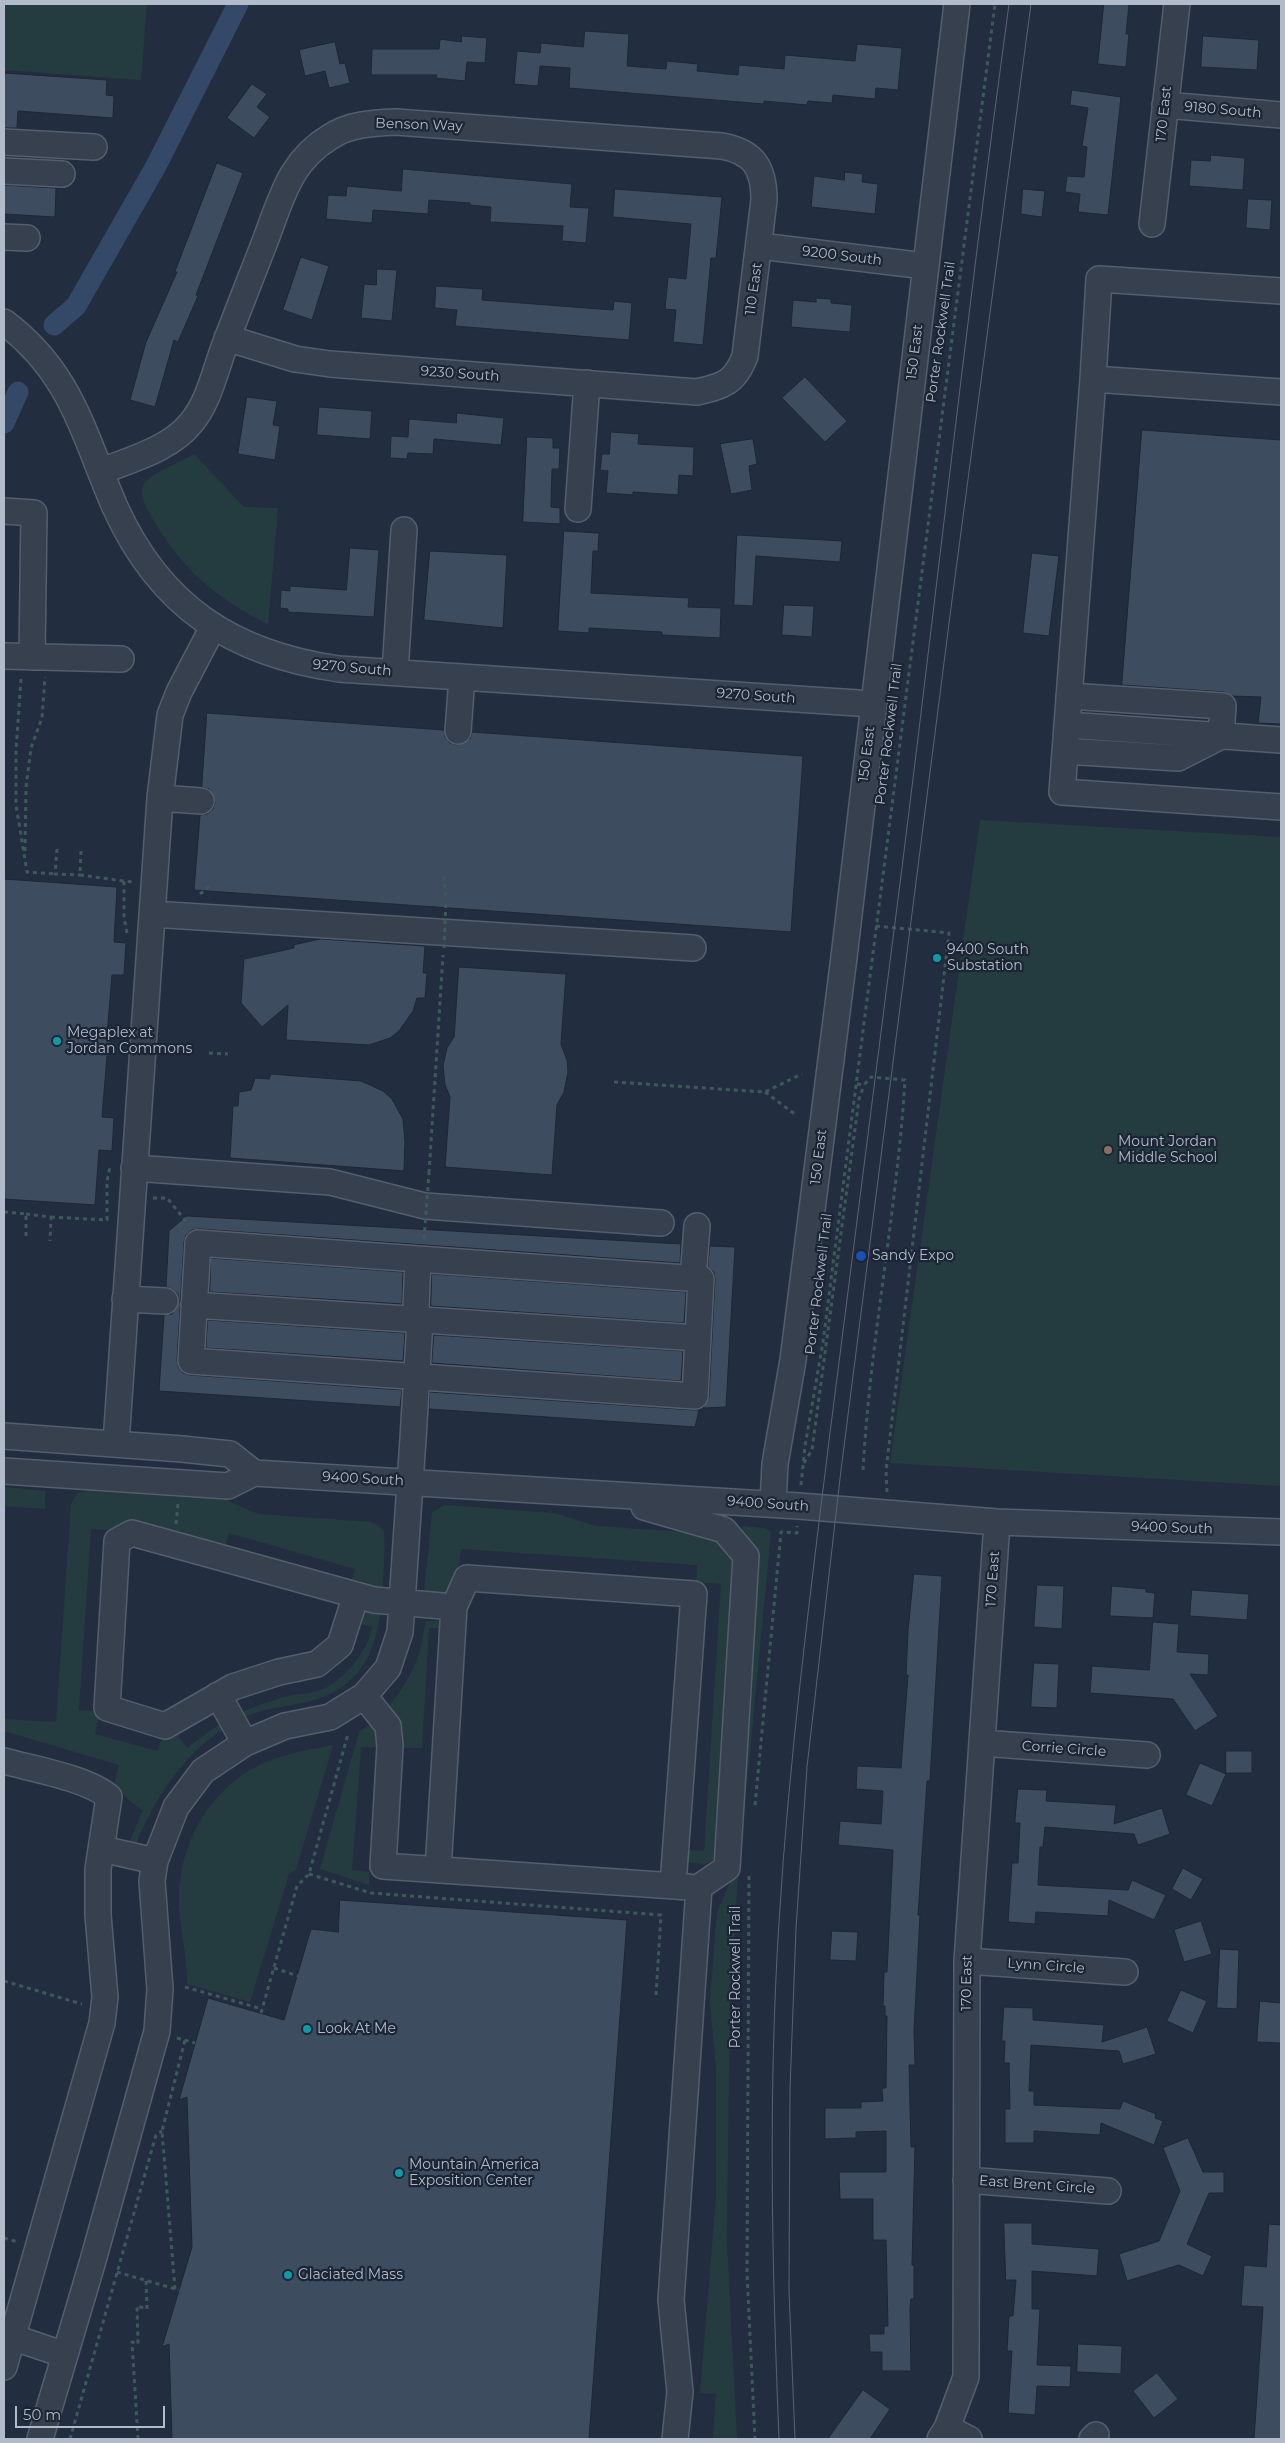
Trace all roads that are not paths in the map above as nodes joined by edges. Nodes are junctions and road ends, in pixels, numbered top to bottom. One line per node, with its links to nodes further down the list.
1 (952, 4): 12 (street, 150 East)
2 (1177, 4): 3 (street, 170 East)
3 (1165, 105): 4 (street, 9180 South); 10 (street, 170 East)
4 (1281, 115)
5 (4, 142): 6 (street)
6 (94, 147)
7 (752, 159): 11 (street, 110 East); 15 (street, Benson Way)
8 (4, 171): 9 (street)
9 (62, 174)
10 (1152, 224)
11 (760, 246): 12 (street, 9200 South); 18 (street, 110 East)
12 (925, 266): 31 (street, 150 East)
13 (1281, 291): 16 (street)
14 (4, 322): 20 (street, 9270 South)
15 (227, 338): 17 (street, 9230 South); 20 (street, Benson Way)
16 (1093, 379): 19 (street); 30 (street)
17 (587, 383): 18 (street, 9230 South); 21 (street)
18 (697, 392)
19 (1281, 392)
20 (102, 471): 24 (street, 9270 South)
21 (578, 509)
22 (4, 511): 27 (street)
23 (404, 530): 28 (street)
24 (213, 627): 28 (street, 9270 South); 37 (street)
25 (4, 656): 27 (street)
26 (121, 659): 27 (street)
27 (33, 670)
28 (395, 672): 29 (street, 9270 South)
29 (462, 677): 31 (street, 9270 South); 33 (street)
30 (1069, 696): 32 (street); 34 (street)
31 (873, 704): 59 (street, 150 East)
32 (1066, 725): 34 (street); 36 (street)
33 (458, 731)
34 (1221, 736): 35 (street); 36 (street)
35 (1281, 740)
36 (1065, 751): 39 (street)
37 (160, 798): 38 (street); 40 (street)
38 (201, 801)
39 (1281, 807)
40 (152, 914): 41 (street); 42 (street)
41 (692, 948)
42 (123, 1166): 43 (street); 47 (street)
43 (661, 1223)
44 (697, 1226): 46 (street)
45 (421, 1249): 46 (street); 49 (street); 50 (street)
46 (693, 1278): 52 (street)
47 (126, 1299): 48 (street); 54 (street)
48 (165, 1301)
49 (194, 1305): 50 (street); 52 (street)
50 (420, 1321): 51 (street); 52 (street)
51 (682, 1337)
52 (416, 1377): 57 (street)
53 (4, 1436): 54 (street)
54 (116, 1443): 56 (street)
55 (4, 1471): 56 (street)
56 (254, 1472): 57 (street, 9400 South)
57 (410, 1481): 58 (street, 9400 South); 63 (street)
58 (598, 1494): 59 (street, 9400 South); 75 (street)
59 (773, 1504): 60 (street, 9400 South)
60 (997, 1522): 61 (street, 9400 South); 67 (street, 170 East)
61 (1281, 1532)
62 (356, 1595): 63 (street); 65 (street); 65 (street)
63 (402, 1602): 64 (street); 66 (street)
64 (454, 1607): 73 (street); 74 (street)
65 (218, 1695): 68 (street)
66 (364, 1696): 68 (street); 73 (street)
67 (982, 1742): 69 (street, Corrie Circle); 76 (street, 170 East)
68 (245, 1743): 72 (street)
69 (1147, 1755)
70 (4, 1761): 71 (street)
71 (102, 1849): 72 (street); 80 (street)
72 (155, 1860): 81 (street)
73 (438, 1870): 74 (street)
74 (673, 1885): 75 (street)
75 (699, 1887): 85 (street)
76 (967, 1961): 77 (street, Lynn Circle); 78 (street, 170 East)
77 (1125, 1972)
78 (966, 2180): 79 (street, East Brent Circle); 83 (street, 170 East)
79 (1108, 2190)
80 (12, 2337): 81 (street); 82 (street)
81 (65, 2355): 84 (street)
82 (4, 2367)
83 (952, 2436)
84 (40, 2439)
85 (675, 2439)

